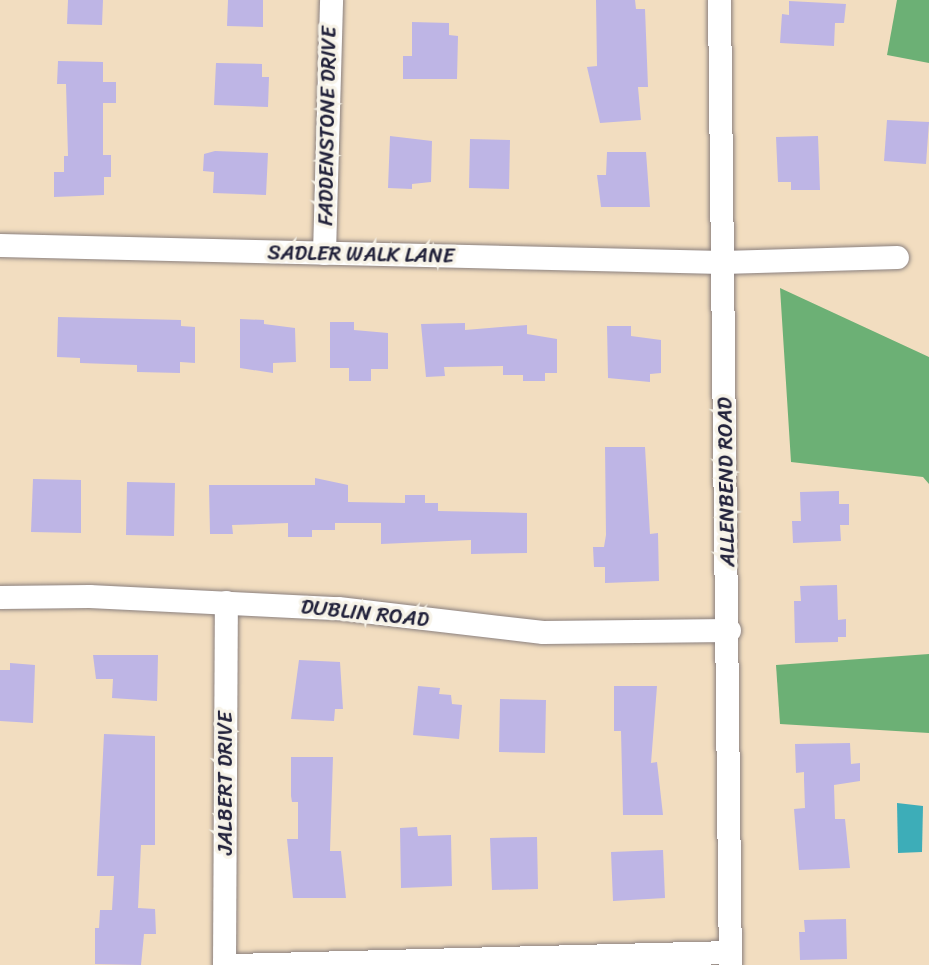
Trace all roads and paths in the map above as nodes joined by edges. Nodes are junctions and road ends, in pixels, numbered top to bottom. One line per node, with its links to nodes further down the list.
1 (331, 0): 4 (street, FADDENSTONE DRIVE)
2 (719, 0): 6 (street, ALLENBEND ROAD)
3 (0, 245): 4 (street, SADLER WALK LANE)
4 (324, 253): 6 (street, SADLER WALK LANE)
5 (897, 257): 6 (street, SADLER WALK LANE)
6 (722, 262): 9 (street, ALLENBEND ROAD)
7 (0, 597): 8 (street, DUBLIN ROAD)
8 (226, 602): 9 (street, DUBLIN ROAD); 11 (street, JALBERT DRIVE)
9 (729, 631): 10 (street, ALLENBEND ROAD)
10 (730, 959): 12 (street)
11 (224, 965)
12 (234, 965)

